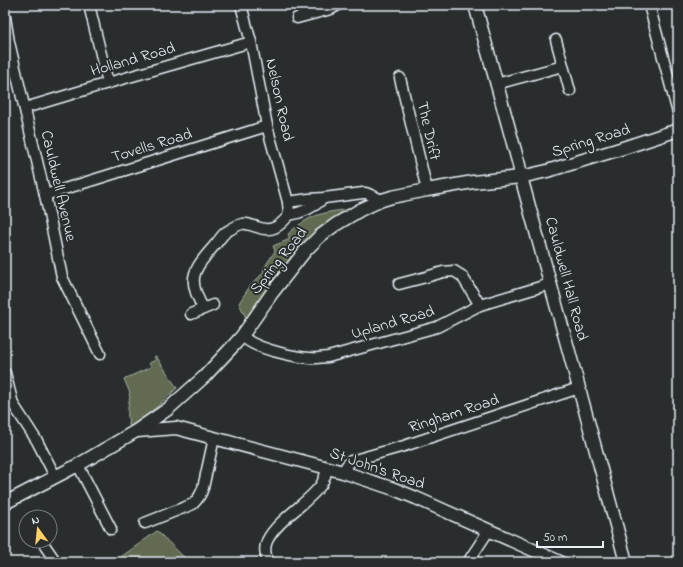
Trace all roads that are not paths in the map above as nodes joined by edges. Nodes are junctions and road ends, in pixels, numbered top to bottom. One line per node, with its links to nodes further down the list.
1 (89, 5): 13 (street)
2 (241, 5): 10 (street, Nelson Road)
3 (338, 5): 7 (street)
4 (475, 5): 14 (street, Cauldwell Hall Road)
5 (650, 5): 17 (street)
6 (5, 18): 9 (street, Cauldwell Avenue)
7 (297, 18)
8 (556, 40): 11 (street)
9 (7, 42): 16 (street, Cauldwell Avenue)
10 (251, 42): 13 (street, Holland Road); 18 (street, Nelson Road)
11 (563, 66): 14 (street); 15 (street)
12 (400, 78): 21 (street, The Drift)
13 (108, 83): 16 (street, Holland Road)
14 (496, 84): 20 (street, Cauldwell Hall Road)
15 (570, 91)
16 (25, 108): 22 (street, Cauldwell Avenue)
17 (678, 113)
18 (267, 126): 22 (street, Tovells Road); 25 (street, Nelson Road)
19 (678, 130): 20 (street, Spring Road)
20 (521, 177): 21 (street, Spring Road); 28 (street, Cauldwell Hall Road)
21 (427, 190): 24 (street, Spring Road)
22 (45, 195): 34 (street, Cauldwell Avenue)
23 (324, 198): 24 (street); 25 (street); 26 (street)
24 (382, 200): 33 (street, Spring Road)
25 (288, 202): 26 (street, Nelson Road)
26 (289, 215): 31 (street)
27 (398, 284): 30 (street)
28 (550, 284): 30 (street, Upland Road); 36 (street, Cauldwell Hall Road)
29 (213, 305): 31 (street)
30 (480, 305): 33 (street, Upland Road)
31 (203, 309): 32 (street)
32 (191, 314)
33 (242, 336): 38 (street, Spring Road)
34 (100, 354)
35 (5, 373): 37 (street)
36 (579, 388): 44 (street, Ringham Road); 55 (street, Cauldwell Hall Road)
37 (9, 405): 45 (street)
38 (168, 409): 39 (street); 40 (street, Spring Road)
39 (176, 428): 40 (street, St John's Road); 41 (street, St John's Road)
40 (136, 431): 42 (street, Spring Road)
41 (214, 438): 43 (street, St John's Road); 47 (street)
42 (78, 465): 45 (street, Spring Road); 48 (street)
43 (327, 468): 44 (street, St John's Road); 52 (street)
44 (343, 472): 49 (street, St John's Road)
45 (55, 476): 46 (street, Spring Road)
46 (5, 503)
47 (145, 523)
48 (111, 529)
49 (489, 530): 53 (street); 54 (street, St John's Road)
50 (47, 549): 51 (street)
51 (56, 562)
52 (268, 562)
53 (468, 562)
54 (560, 562)
55 (626, 562)

